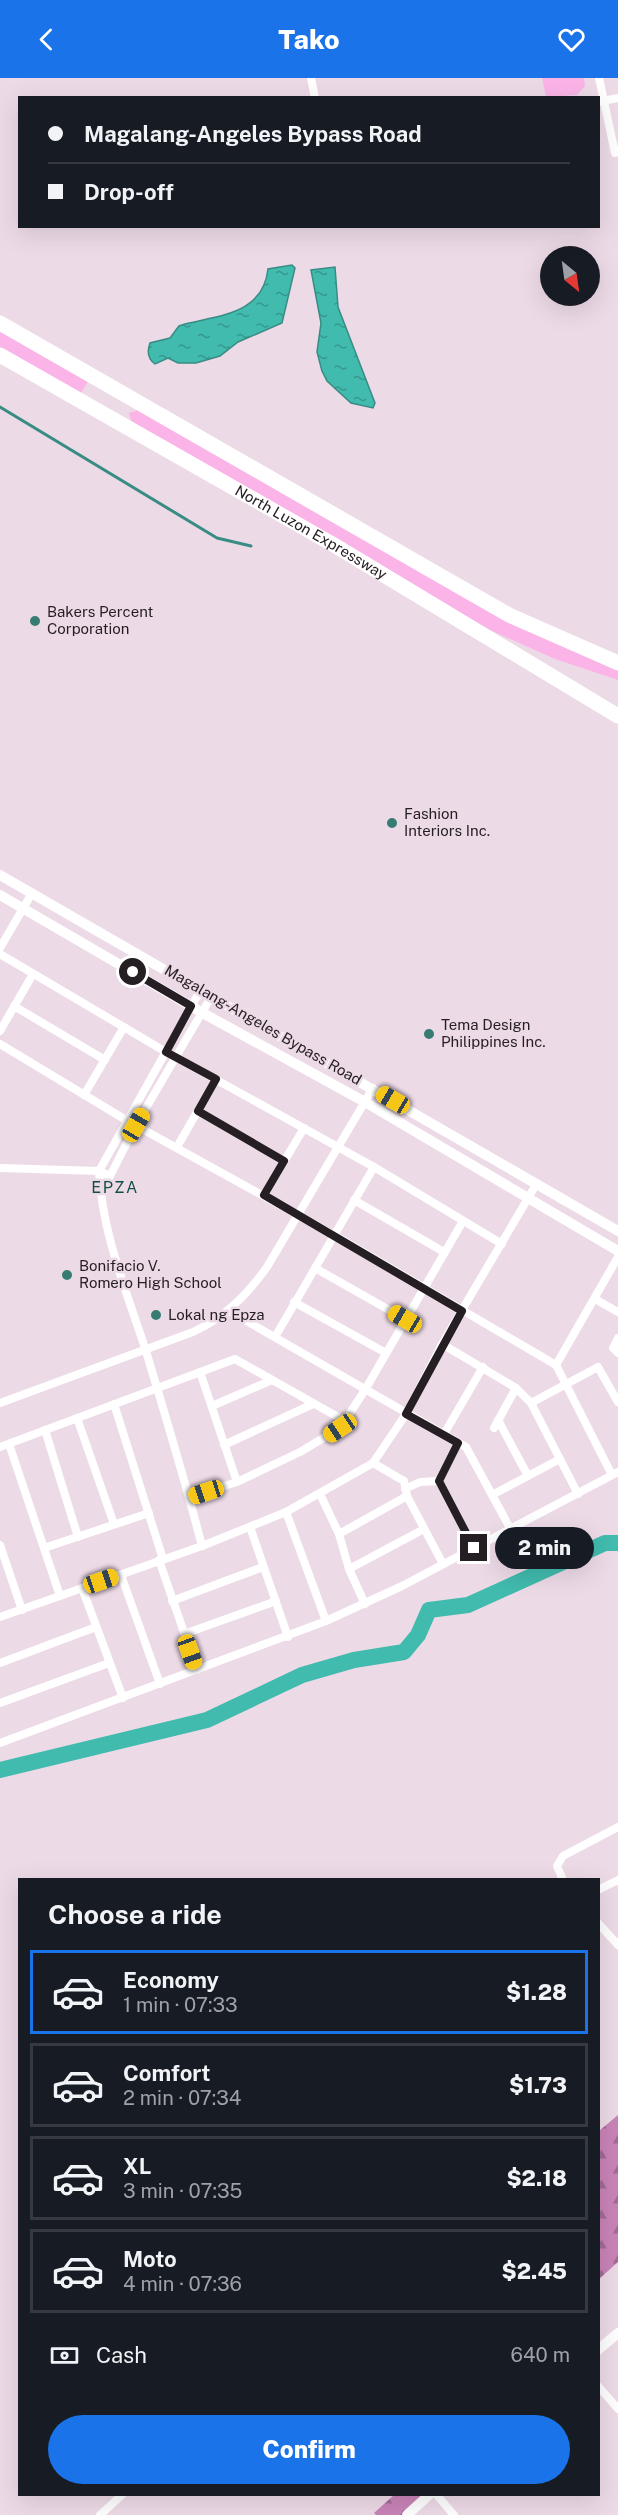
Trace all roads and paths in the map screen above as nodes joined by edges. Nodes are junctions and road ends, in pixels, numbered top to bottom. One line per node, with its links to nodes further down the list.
1 (311, 78): 3 (street)
2 (599, 78): 5 (street)
3 (315, 96)
4 (618, 98): 5 (street)
5 (601, 101): 6 (street)
6 (615, 153)
7 (0, 322): 9 (highway, North Luzon Expressway)
8 (0, 355): 10 (highway, North Luzon Expressway)
9 (618, 663)
10 (618, 716)
11 (0, 876): 12 (street, Magalang-Angeles Bypass Road)
12 (32, 893): 14 (street); 18 (street, Magalang-Angeles Bypass Road)
13 (0, 895): 14 (street, Magalang-Angeles Bypass Road)
14 (24, 909): 15 (street); 21 (street, Magalang-Angeles Bypass Road)
15 (0, 948)
16 (0, 954): 17 (street)
17 (33, 974): 20 (street); 23 (street)
18 (200, 991): 19 (street, Magalang-Angeles Bypass Road); 21 (street)
19 (211, 997): 22 (street); 30 (street, Magalang-Angeles Bypass Road)
20 (14, 1006): 24 (street); 28 (street)
21 (191, 1006): 22 (street, Magalang-Angeles Bypass Road); 26 (street)
22 (201, 1012): 27 (street); 32 (street, Magalang-Angeles Bypass Road)
23 (124, 1027): 26 (street); 28 (street)
24 (0, 1031)
25 (0, 1044): 31 (street)
26 (166, 1052): 27 (street); 34 (street)
27 (175, 1057): 29 (street); 35 (street)
28 (105, 1060): 31 (street)
29 (216, 1079): 33 (street); 36 (street)
30 (373, 1088): 32 (street); 44 (street, Magalang-Angeles Bypass Road)
31 (84, 1095): 34 (street)
32 (365, 1102): 38 (street); 47 (street, Magalang-Angeles Bypass Road)
33 (198, 1111): 37 (street); 39 (street)
34 (126, 1120): 35 (street); 42 (street)
35 (136, 1125): 37 (street); 43 (street)
36 (304, 1128): 38 (street); 39 (street)
37 (177, 1147): 46 (street)
38 (338, 1147): 40 (street); 49 (street)
39 (284, 1161): 46 (street)
40 (374, 1167): 48 (street); 50 (street)
41 (0, 1168): 42 (street)
42 (99, 1171): 43 (street); 45 (street)
43 (110, 1176): 45 (street)
44 (537, 1183): 47 (street); 51 (street, Magalang-Angeles Bypass Road)
45 (100, 1188): 68 (street)
46 (264, 1195): 49 (street)
47 (529, 1199): 53 (street); 54 (street, Magalang-Angeles Bypass Road)
48 (354, 1200): 52 (street); 55 (street)
49 (297, 1215): 52 (street); 61 (street)
50 (463, 1221): 53 (street); 55 (street)
51 (618, 1231)
52 (334, 1235): 57 (street); 58 (street)
53 (502, 1244): 62 (street)
54 (618, 1251)
55 (444, 1252): 58 (street)
56 (618, 1257): 59 (street)
57 (315, 1268): 60 (street); 64 (street)
58 (424, 1288): 62 (street); 64 (street)
59 (595, 1299): 63 (street); 71 (street)
60 (294, 1302): 65 (street); 69 (street)
61 (229, 1311): 65 (street); 68 (street)
62 (462, 1311): 67 (street); 71 (street)
63 (618, 1312)
64 (405, 1319): 69 (street)
65 (275, 1337): 78 (street)
66 (618, 1338): 70 (street)
67 (442, 1344): 72 (street); 85 (street)
68 (145, 1348): 77 (street); 80 (street)
69 (386, 1353): 78 (street)
70 (618, 1353)
71 (556, 1365): 75 (street)
72 (483, 1367): 76 (street); 89 (street)
73 (200, 1372): 74 (street); 77 (street); 84 (street)
74 (272, 1380): 83 (street); 84 (street)
75 (566, 1385): 79 (street); 81 (street); 96 (street)
76 (516, 1388): 81 (street); 97 (street)
77 (157, 1389): 82 (street); 104 (street)
78 (365, 1390): 85 (street); 87 (street)
79 (618, 1402)
80 (0, 1403)
81 (531, 1403): 94 (street)
82 (114, 1404): 86 (street); 106 (street)
83 (313, 1404): 87 (street); 92 (street)
84 (212, 1406): 92 (street)
85 (406, 1414): 89 (street); 95 (street)
86 (77, 1418): 88 (street); 107 (street)
87 (345, 1421): 99 (street)
88 (45, 1430): 91 (street); 112 (street)
89 (444, 1434): 90 (street)
90 (458, 1443): 98 (street); 103 (street)
91 (9, 1444): 93 (street); 115 (street)
92 (224, 1445): 99 (street)
93 (0, 1447)
94 (560, 1459): 97 (street); 102 (street)
95 (373, 1463): 100 (street); 101 (street)
96 (615, 1474): 102 (street)
97 (528, 1476): 103 (street)
98 (439, 1481): 100 (street); 116 (street)
99 (237, 1482): 104 (street)
100 (406, 1493): 110 (street); 111 (street)
101 (320, 1494): 105 (street); 111 (street)
102 (578, 1494): 109 (street)
103 (492, 1495): 109 (street)
104 (190, 1497): 114 (street)
105 (286, 1512): 108 (street); 130 (street)
106 (149, 1513): 107 (street); 117 (street)
107 (114, 1524): 112 (street)
108 (249, 1527): 114 (street); 120 (street)
109 (510, 1528): 116 (street)
110 (424, 1529): 119 (street); 121 (street)
111 (339, 1534): 121 (street)
112 (78, 1537): 115 (street)
113 (0, 1545): 118 (street)
114 (202, 1546): 117 (street)
115 (44, 1548): 124 (street)
116 (474, 1548): 119 (street)
117 (161, 1559): 122 (street); 125 (street)
118 (3, 1562): 128 (street)
119 (443, 1564): 127 (street)
120 (263, 1567): 125 (street); 126 (street)
121 (349, 1569): 127 (street)
122 (121, 1575): 123 (street); 137 (street)
123 (82, 1588): 124 (street); 131 (street)
124 (60, 1596): 128 (street)
125 (172, 1601): 132 (street)
126 (276, 1601): 132 (street); 133 (street)
127 (365, 1604): 130 (street)
128 (22, 1610): 129 (street)
129 (0, 1617)
130 (326, 1621): 133 (street)
131 (96, 1627): 134 (street); 135 (street)
132 (183, 1634): 136 (street)
133 (288, 1637): 136 (street)
134 (0, 1662)
135 (109, 1663): 138 (street); 139 (street)
136 (197, 1670): 137 (street)
137 (160, 1684): 138 (street)
138 (123, 1698): 140 (street)
139 (0, 1703)
140 (0, 1743)
141 (618, 1827): 142 (street)
142 (562, 1878)
143 (618, 1880): 144 (street)
144 (600, 1889)
145 (600, 1925): 146 (street)
146 (618, 1945)
147 (618, 2333): 148 (street)
148 (600, 2347)
149 (600, 2388): 150 (street)
150 (618, 2409)
151 (121, 2496): 154 (street)
152 (428, 2496): 155 (street)
153 (438, 2496): 156 (street)
154 (100, 2515)
155 (408, 2515)
156 (454, 2515)

